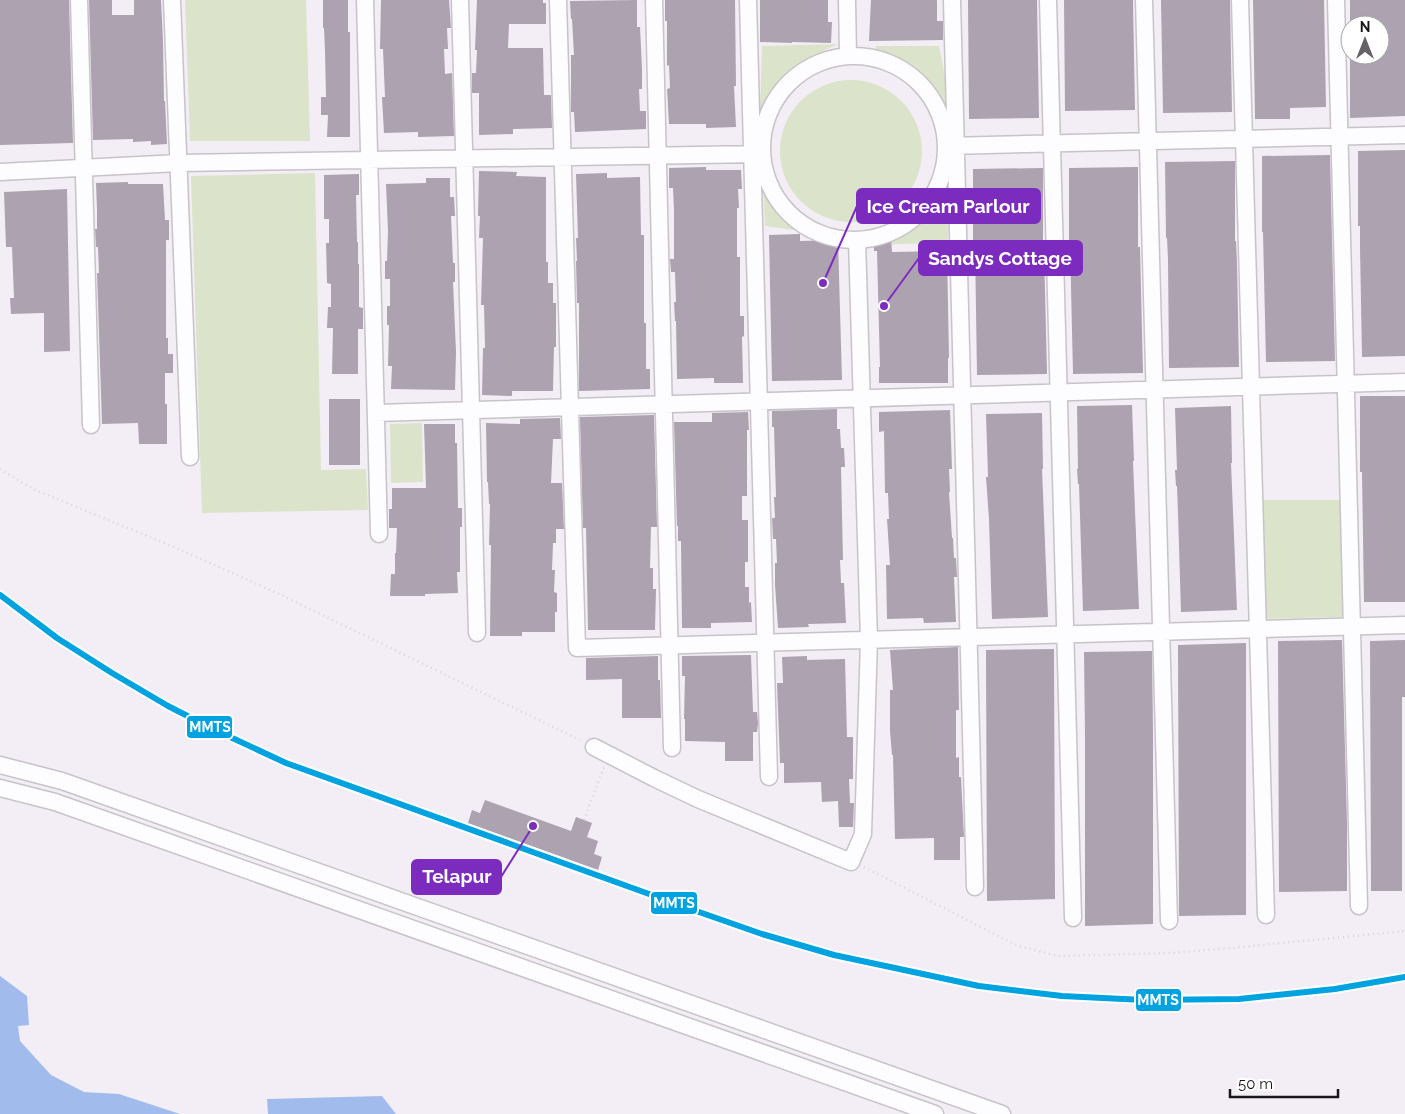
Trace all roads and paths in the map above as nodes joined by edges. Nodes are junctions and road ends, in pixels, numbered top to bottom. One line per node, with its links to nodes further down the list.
1 (79, 0): 27 (street)
2 (172, 0): 26 (street)
3 (365, 0): 25 (street)
4 (460, 0): 24 (street)
5 (558, 0): 23 (street)
6 (654, 0): 22 (street)
7 (748, 0): 21 (street)
8 (847, 0): 14 (street)
9 (952, 0): 20 (street)
10 (1048, 0): 19 (street)
11 (1144, 0): 18 (street)
12 (1240, 0): 17 (street)
13 (1336, 0): 16 (street)
14 (848, 55): 20 (street); 21 (street)
15 (1405, 135): 16 (street)
16 (1339, 136): 17 (street); 31 (street)
17 (1244, 138): 18 (street); 32 (street)
18 (1148, 141): 19 (street); 33 (street)
19 (1052, 143): 20 (street); 34 (street)
20 (952, 146): 29 (street); 35 (street)
21 (756, 154): 22 (street); 29 (street); 37 (street)
22 (658, 155): 23 (street); 38 (street)
23 (563, 157): 24 (street); 39 (street)
24 (464, 158): 25 (street); 40 (street)
25 (369, 160): 26 (street); 41 (street)
26 (179, 164): 27 (street); 43 (street)
27 (84, 168): 28 (street); 42 (street)
28 (0, 172)
29 (857, 240): 36 (street)
30 (1405, 382): 31 (street)
31 (1346, 384): 32 (street); 47 (street)
32 (1251, 387): 33 (street); 48 (street)
33 (1155, 390): 34 (street); 49 (street)
34 (1059, 393): 35 (street); 51 (street)
35 (963, 396): 36 (street); 52 (street)
36 (862, 398): 37 (street); 53 (street)
37 (759, 402): 38 (street); 54 (street)
38 (664, 404): 39 (street); 55 (street)
39 (570, 407): 40 (street); 55 (street)
40 (471, 410): 41 (street); 50 (street)
41 (376, 413): 45 (street)
42 (91, 425)
43 (190, 457)
44 (0, 469): 56 (path)
45 (379, 534)
46 (1405, 625): 47 (street)
47 (1352, 626): 48 (street); 65 (street)
48 (1258, 629): 49 (street); 66 (street)
49 (1162, 632): 51 (street); 68 (street)
50 (477, 633)
51 (1065, 634): 52 (street); 67 (street)
52 (969, 637): 53 (street); 64 (street)
53 (869, 640): 54 (street); 63 (street)
54 (765, 643): 55 (street); 60 (street)
55 (670, 646): 57 (street)
56 (594, 747): 58 (street)
57 (672, 748)
58 (609, 754): 62 (path); 63 (street)
59 (0, 765): 71 (street)
60 (769, 777)
61 (0, 788): 70 (street)
62 (584, 820)
63 (851, 862): 69 (path)
64 (975, 886)
65 (1359, 906)
66 (1266, 915)
67 (1073, 918)
68 (1169, 921)
69 (1405, 931)
70 (935, 1114)
71 (1002, 1114)

